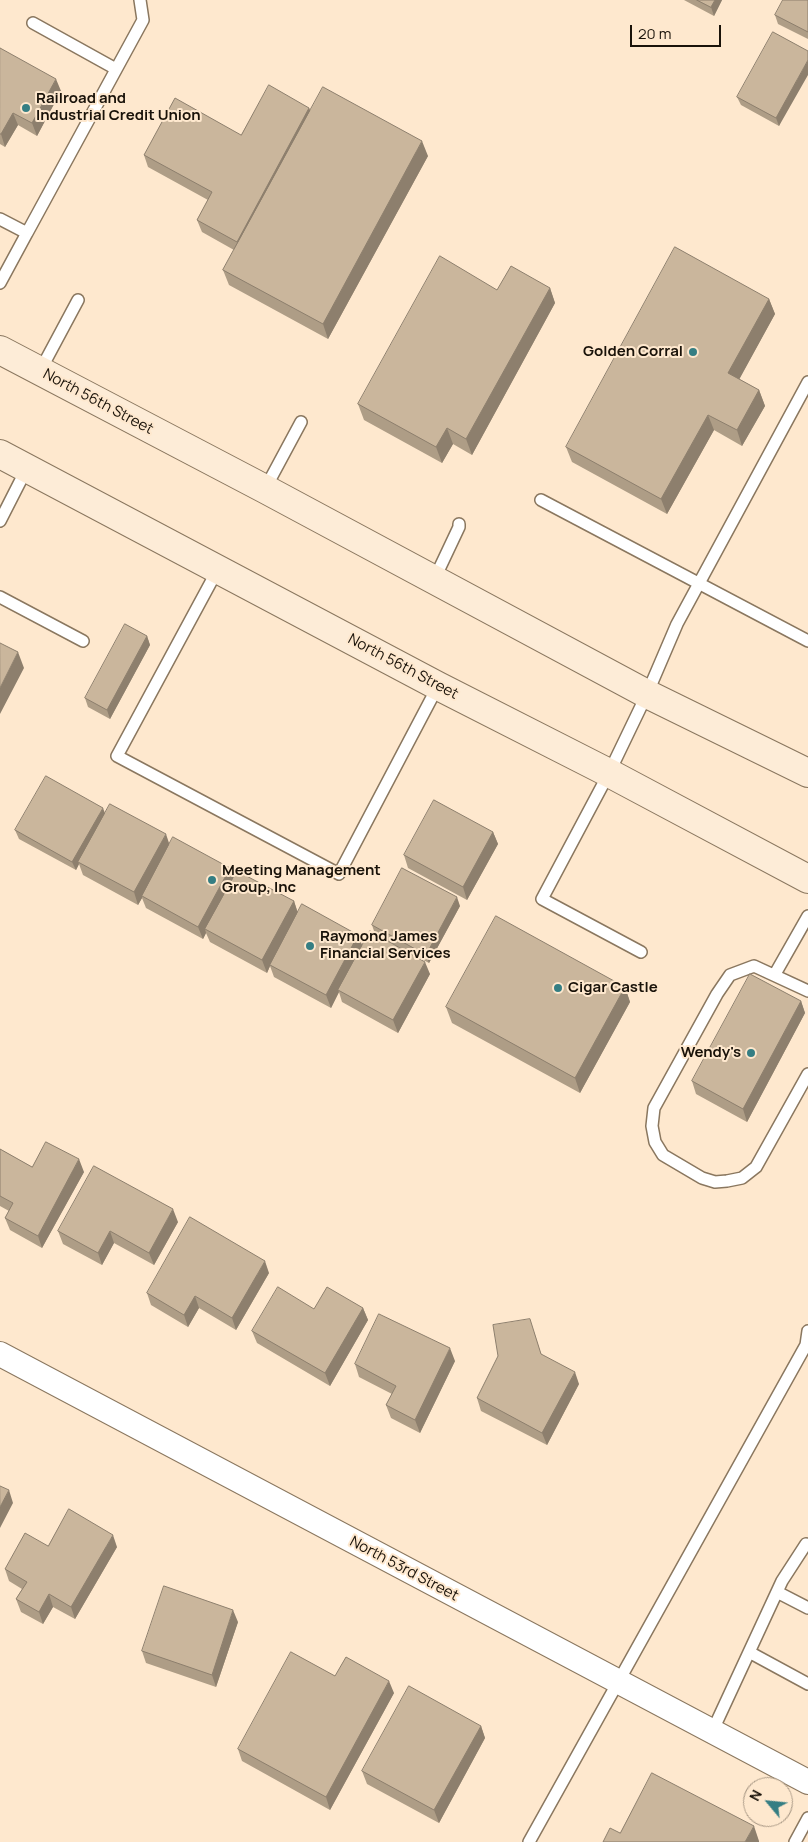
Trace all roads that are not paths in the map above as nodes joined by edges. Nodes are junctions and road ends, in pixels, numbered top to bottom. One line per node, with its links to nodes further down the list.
1 (140, 0): 3 (lane)
2 (33, 23): 3 (lane)
3 (116, 69): 5 (lane)
4 (0, 220): 5 (lane)
5 (27, 233): 6 (lane)
6 (0, 283)
7 (78, 300): 9 (lane)
8 (0, 350): 9 (main road, North 56th Street)
9 (40, 371): 14 (main road, North 56th Street)
10 (808, 382): 20 (lane)
11 (301, 422): 14 (lane)
12 (0, 454): 13 (main road, North 56th Street)
13 (26, 468): 16 (lane); 18 (main road, North 56th Street)
14 (265, 489): 19 (main road, North 56th Street)
15 (540, 500): 20 (lane)
16 (0, 521)
17 (459, 524): 19 (lane)
18 (218, 569): 24 (main road, North 56th Street); 24 (lane)
19 (434, 580): 25 (main road, North 56th Street)
20 (699, 583): 23 (lane); 25 (lane)
21 (0, 597): 22 (lane)
22 (83, 641)
23 (808, 642)
24 (438, 686): 26 (main road, North 56th Street)
25 (647, 694): 26 (lane); 27 (main road, North 56th Street)
26 (608, 773): 28 (main road, North 56th Street); 30 (lane)
27 (808, 773)
28 (808, 879)
29 (808, 916): 31 (lane)
30 (641, 952)
31 (776, 974): 32 (lane); 33 (lane)
32 (808, 991)
33 (808, 1074)
34 (808, 1331): 35 (lane)
35 (807, 1346): 41 (lane)
36 (0, 1354): 41 (street, North 53rd Street)
37 (806, 1544): 38 (lane)
38 (777, 1592): 39 (lane); 40 (lane)
39 (808, 1608)
40 (749, 1652): 42 (lane); 43 (lane)
41 (618, 1682): 43 (street, North 53rd Street); 46 (lane)
42 (808, 1684)
43 (712, 1732): 44 (street, North 53rd Street)
44 (808, 1782)
45 (808, 1818): 47 (lane)
46 (530, 1842)
47 (795, 1842)

